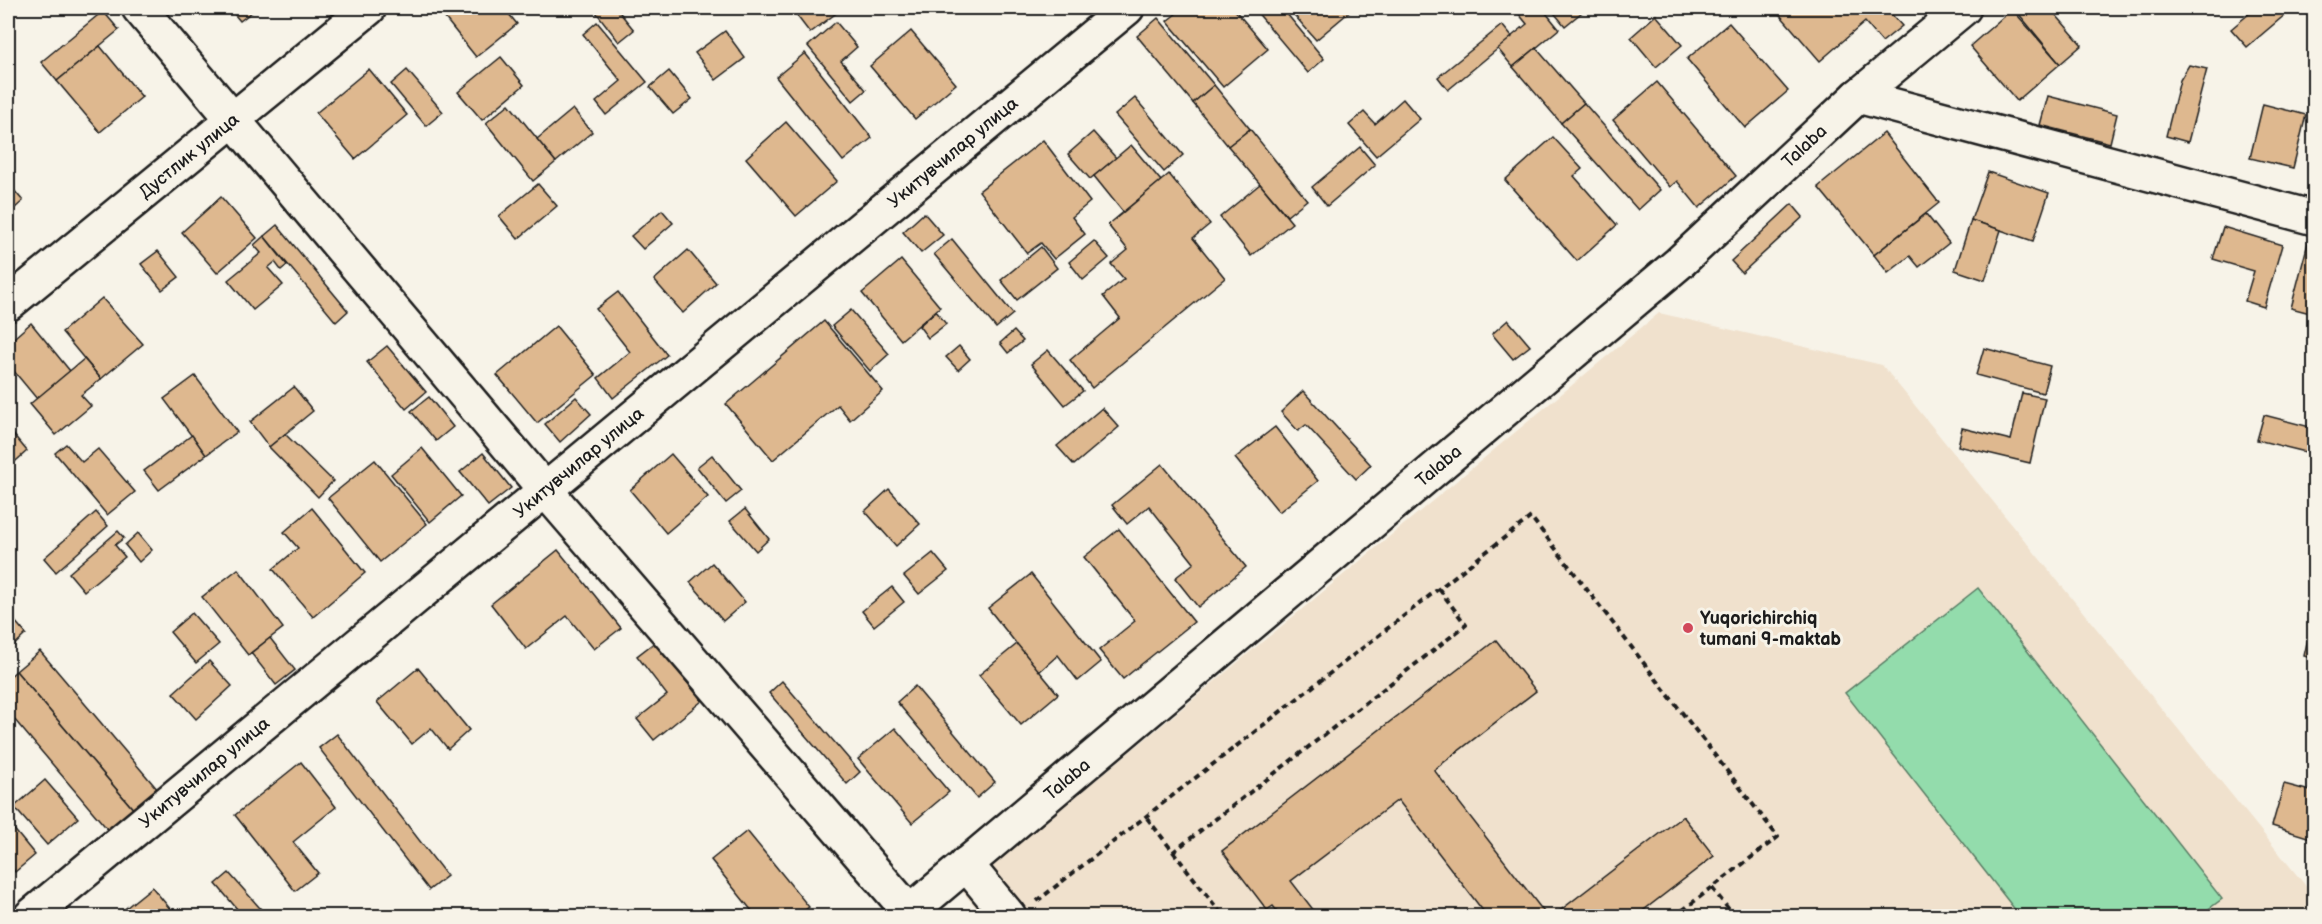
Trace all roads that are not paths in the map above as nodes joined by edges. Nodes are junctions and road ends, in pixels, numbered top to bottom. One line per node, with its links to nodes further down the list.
1 (139, 8): 6 (street)
2 (369, 8): 6 (street, Дустлик улица)
3 (1127, 8): 9 (street, Укитувчилар улица)
4 (1964, 8): 5 (street, Talaba)
5 (1858, 96): 7 (street); 10 (street, Talaba)
6 (234, 119): 8 (street, Дустлик улица); 9 (street)
7 (2314, 218)
8 (8, 304)
9 (546, 491): 12 (street); 13 (street, Укитувчилар улица)
10 (966, 864): 11 (street); 12 (street, Talaba)
11 (1022, 909)
12 (909, 915)
13 (31, 916)

